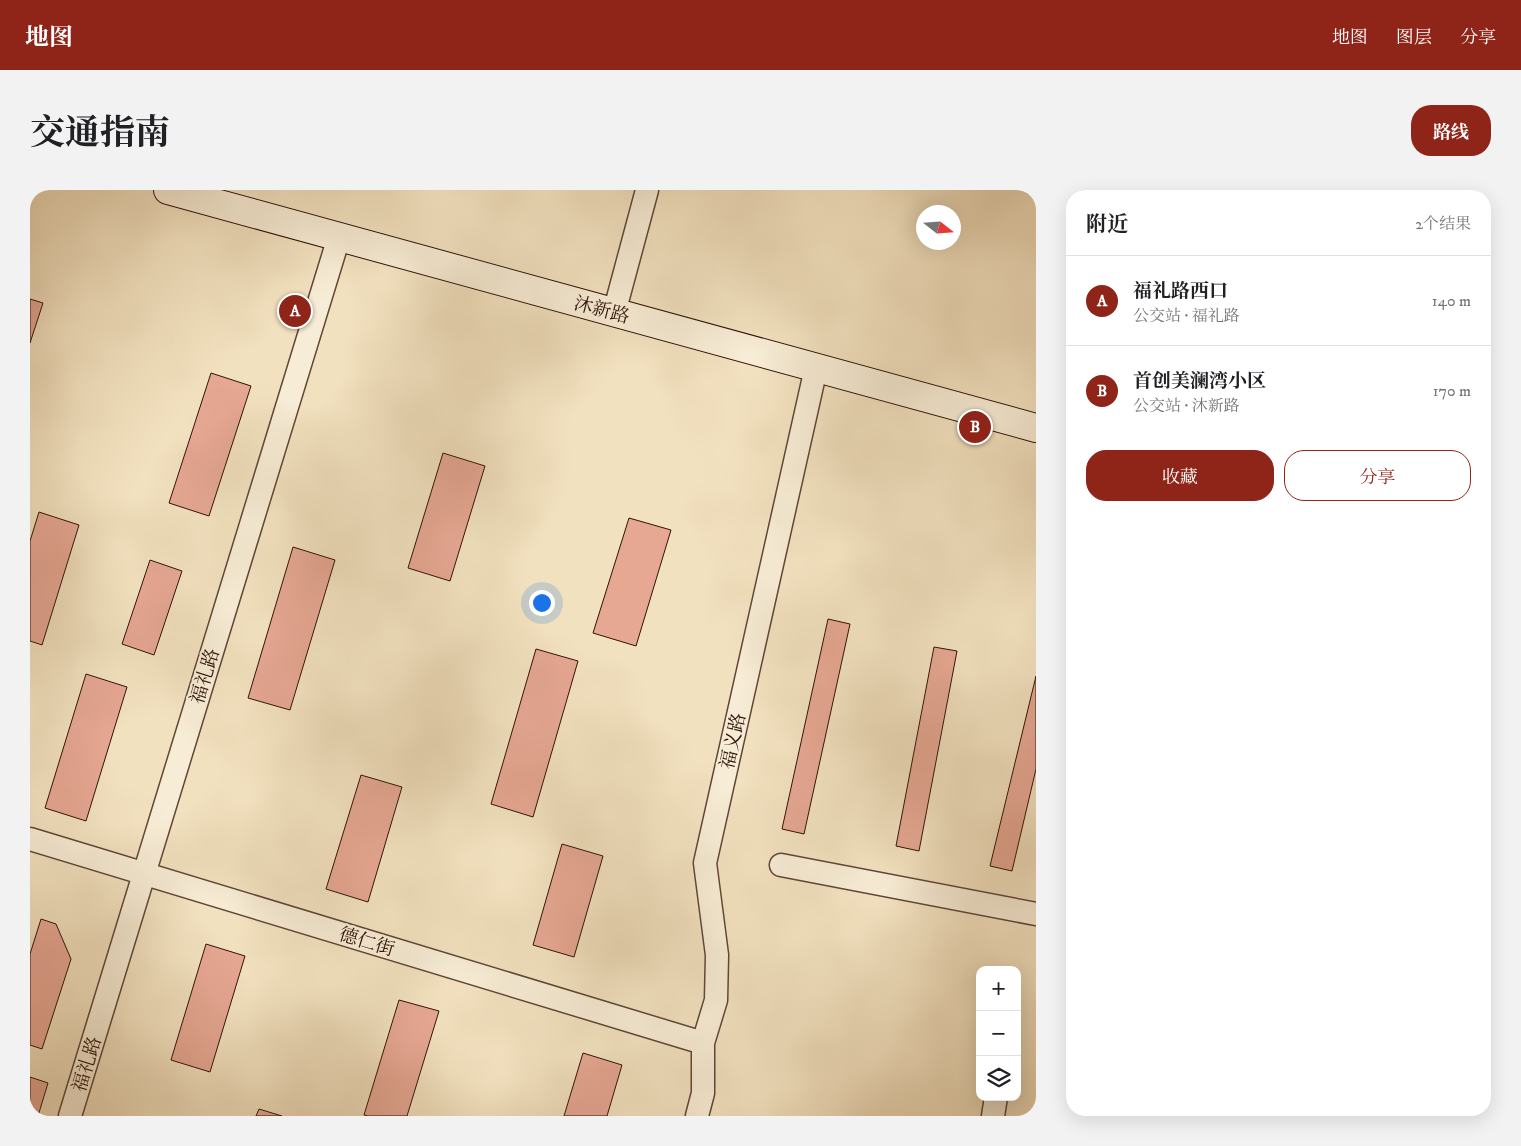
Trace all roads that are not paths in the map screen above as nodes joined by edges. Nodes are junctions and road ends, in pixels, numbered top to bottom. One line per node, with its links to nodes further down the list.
1 (168, 190): 3 (street, 沐新路)
2 (647, 190): 4 (street)
3 (339, 237): 4 (street, 沐新路); 9 (street, 福礼路)
4 (614, 312): 5 (street, 沐新路)
5 (816, 368): 6 (street, 沐新路); 11 (street, 福义路)
6 (1036, 428)
7 (30, 839): 9 (street, 德仁街)
8 (781, 865): 10 (street)
9 (144, 873): 11 (street, 德仁街); 13 (street, 福礼路)
10 (1036, 914)
11 (703, 1042): 14 (street, 福义路)
12 (995, 1101): 15 (street)
13 (70, 1116)
14 (697, 1116)
15 (993, 1116)

